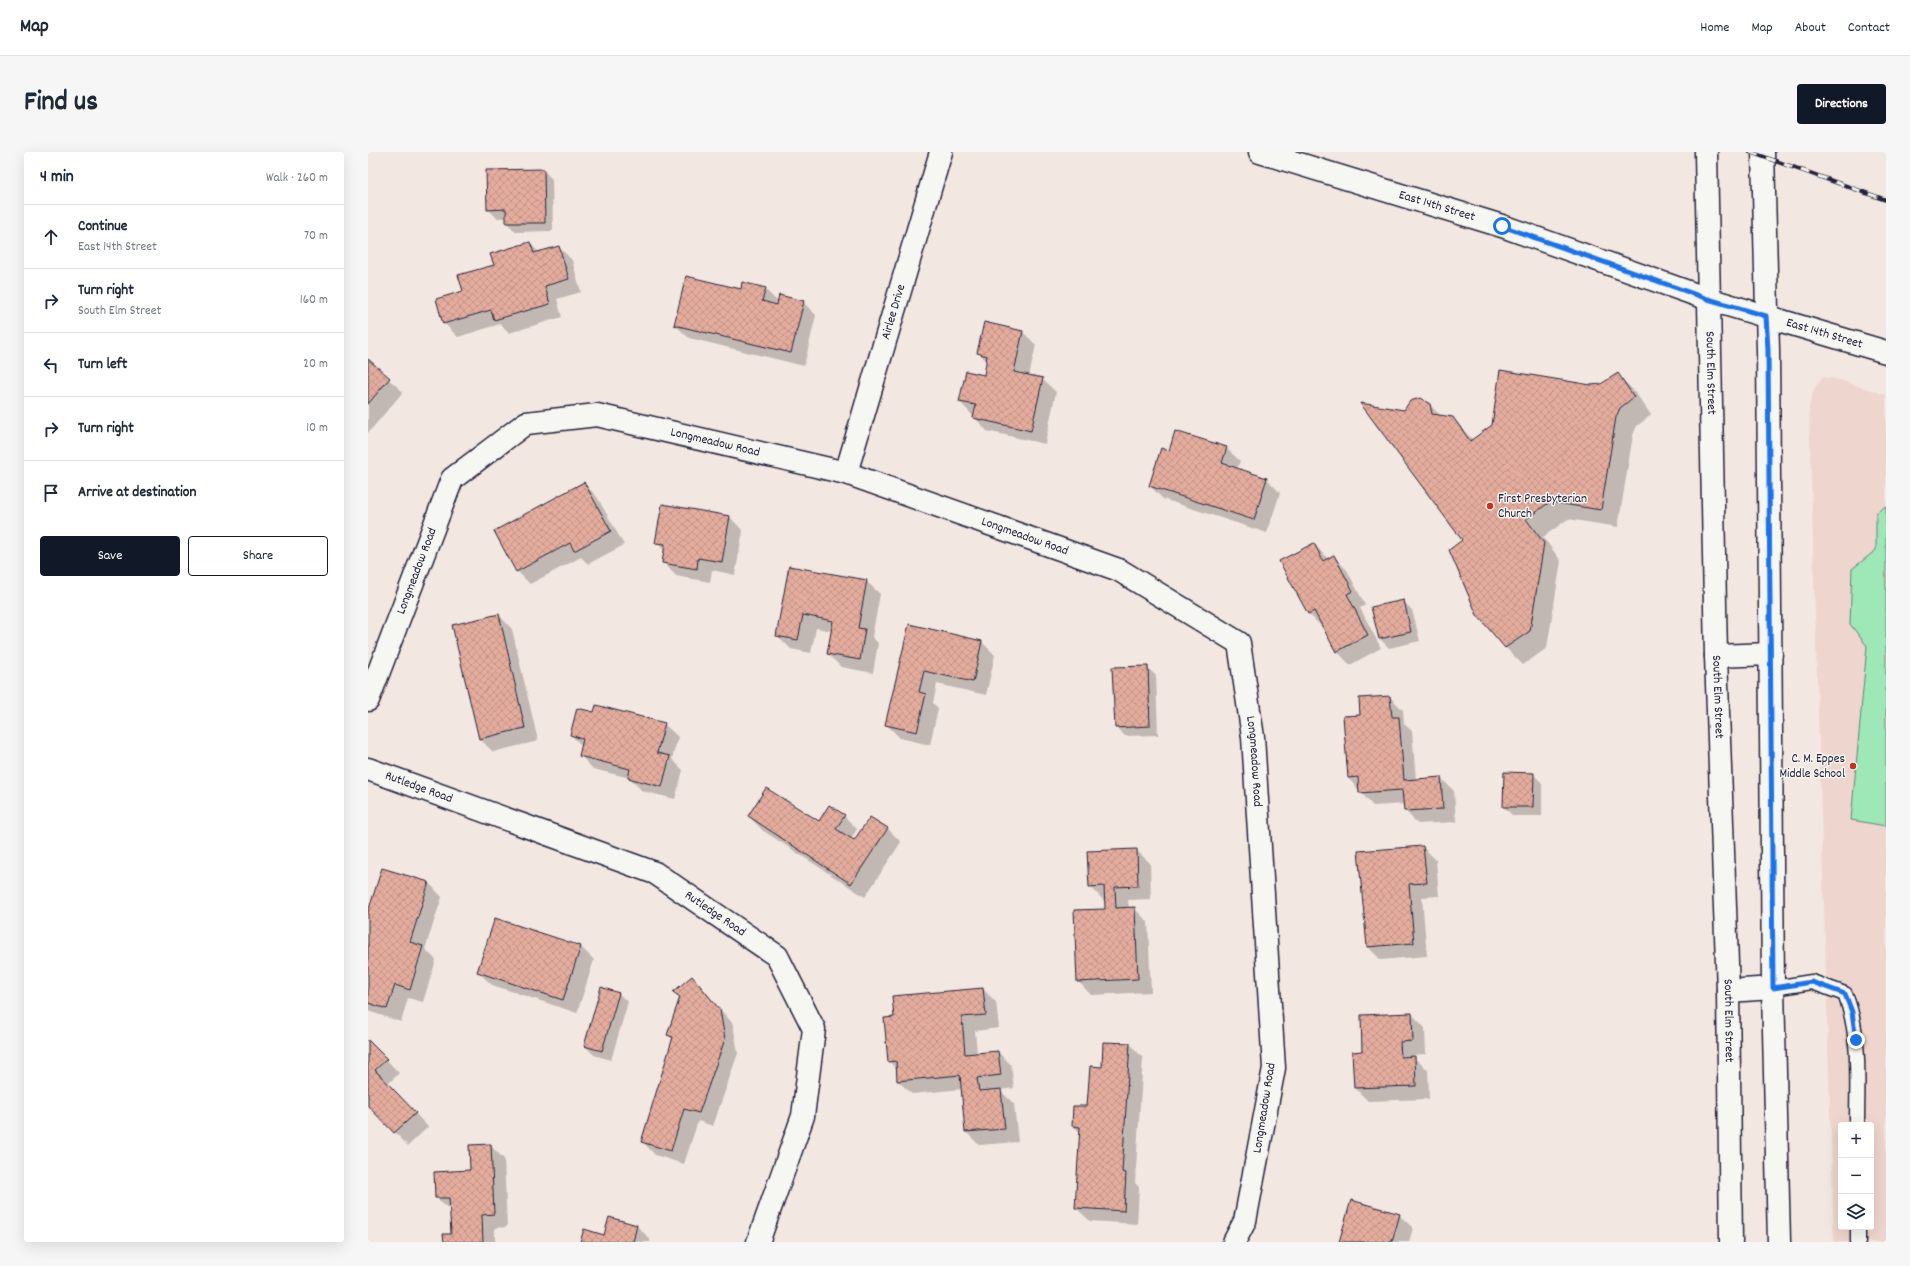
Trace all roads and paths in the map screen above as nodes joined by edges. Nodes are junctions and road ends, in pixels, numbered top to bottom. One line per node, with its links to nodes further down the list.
1 (941, 152): 8 (street, Airlee Drive)
2 (1260, 152): 5 (street, East 14th Street)
3 (1706, 152): 5 (street, South Elm Street)
4 (1763, 152): 6 (street)
5 (1708, 299): 6 (street, East 14th Street); 10 (street, South Elm Street)
6 (1766, 316): 7 (street, East 14th Street); 9 (street)
7 (1886, 352)
8 (846, 473): 11 (street, Longmeadow Road); 18 (street, Longmeadow Road)
9 (1771, 654): 10 (street); 13 (street)
10 (1716, 656): 14 (street, South Elm Street)
11 (368, 700)
12 (368, 768): 17 (street, Rutledge Road)
13 (1773, 988): 14 (street); 15 (lane); 20 (street)
14 (1728, 991): 19 (street, South Elm Street)
15 (1857, 1122)
16 (1858, 1230): 21 (lane)
17 (758, 1242)
18 (1234, 1242)
19 (1731, 1242)
20 (1779, 1242)
21 (1858, 1242)

